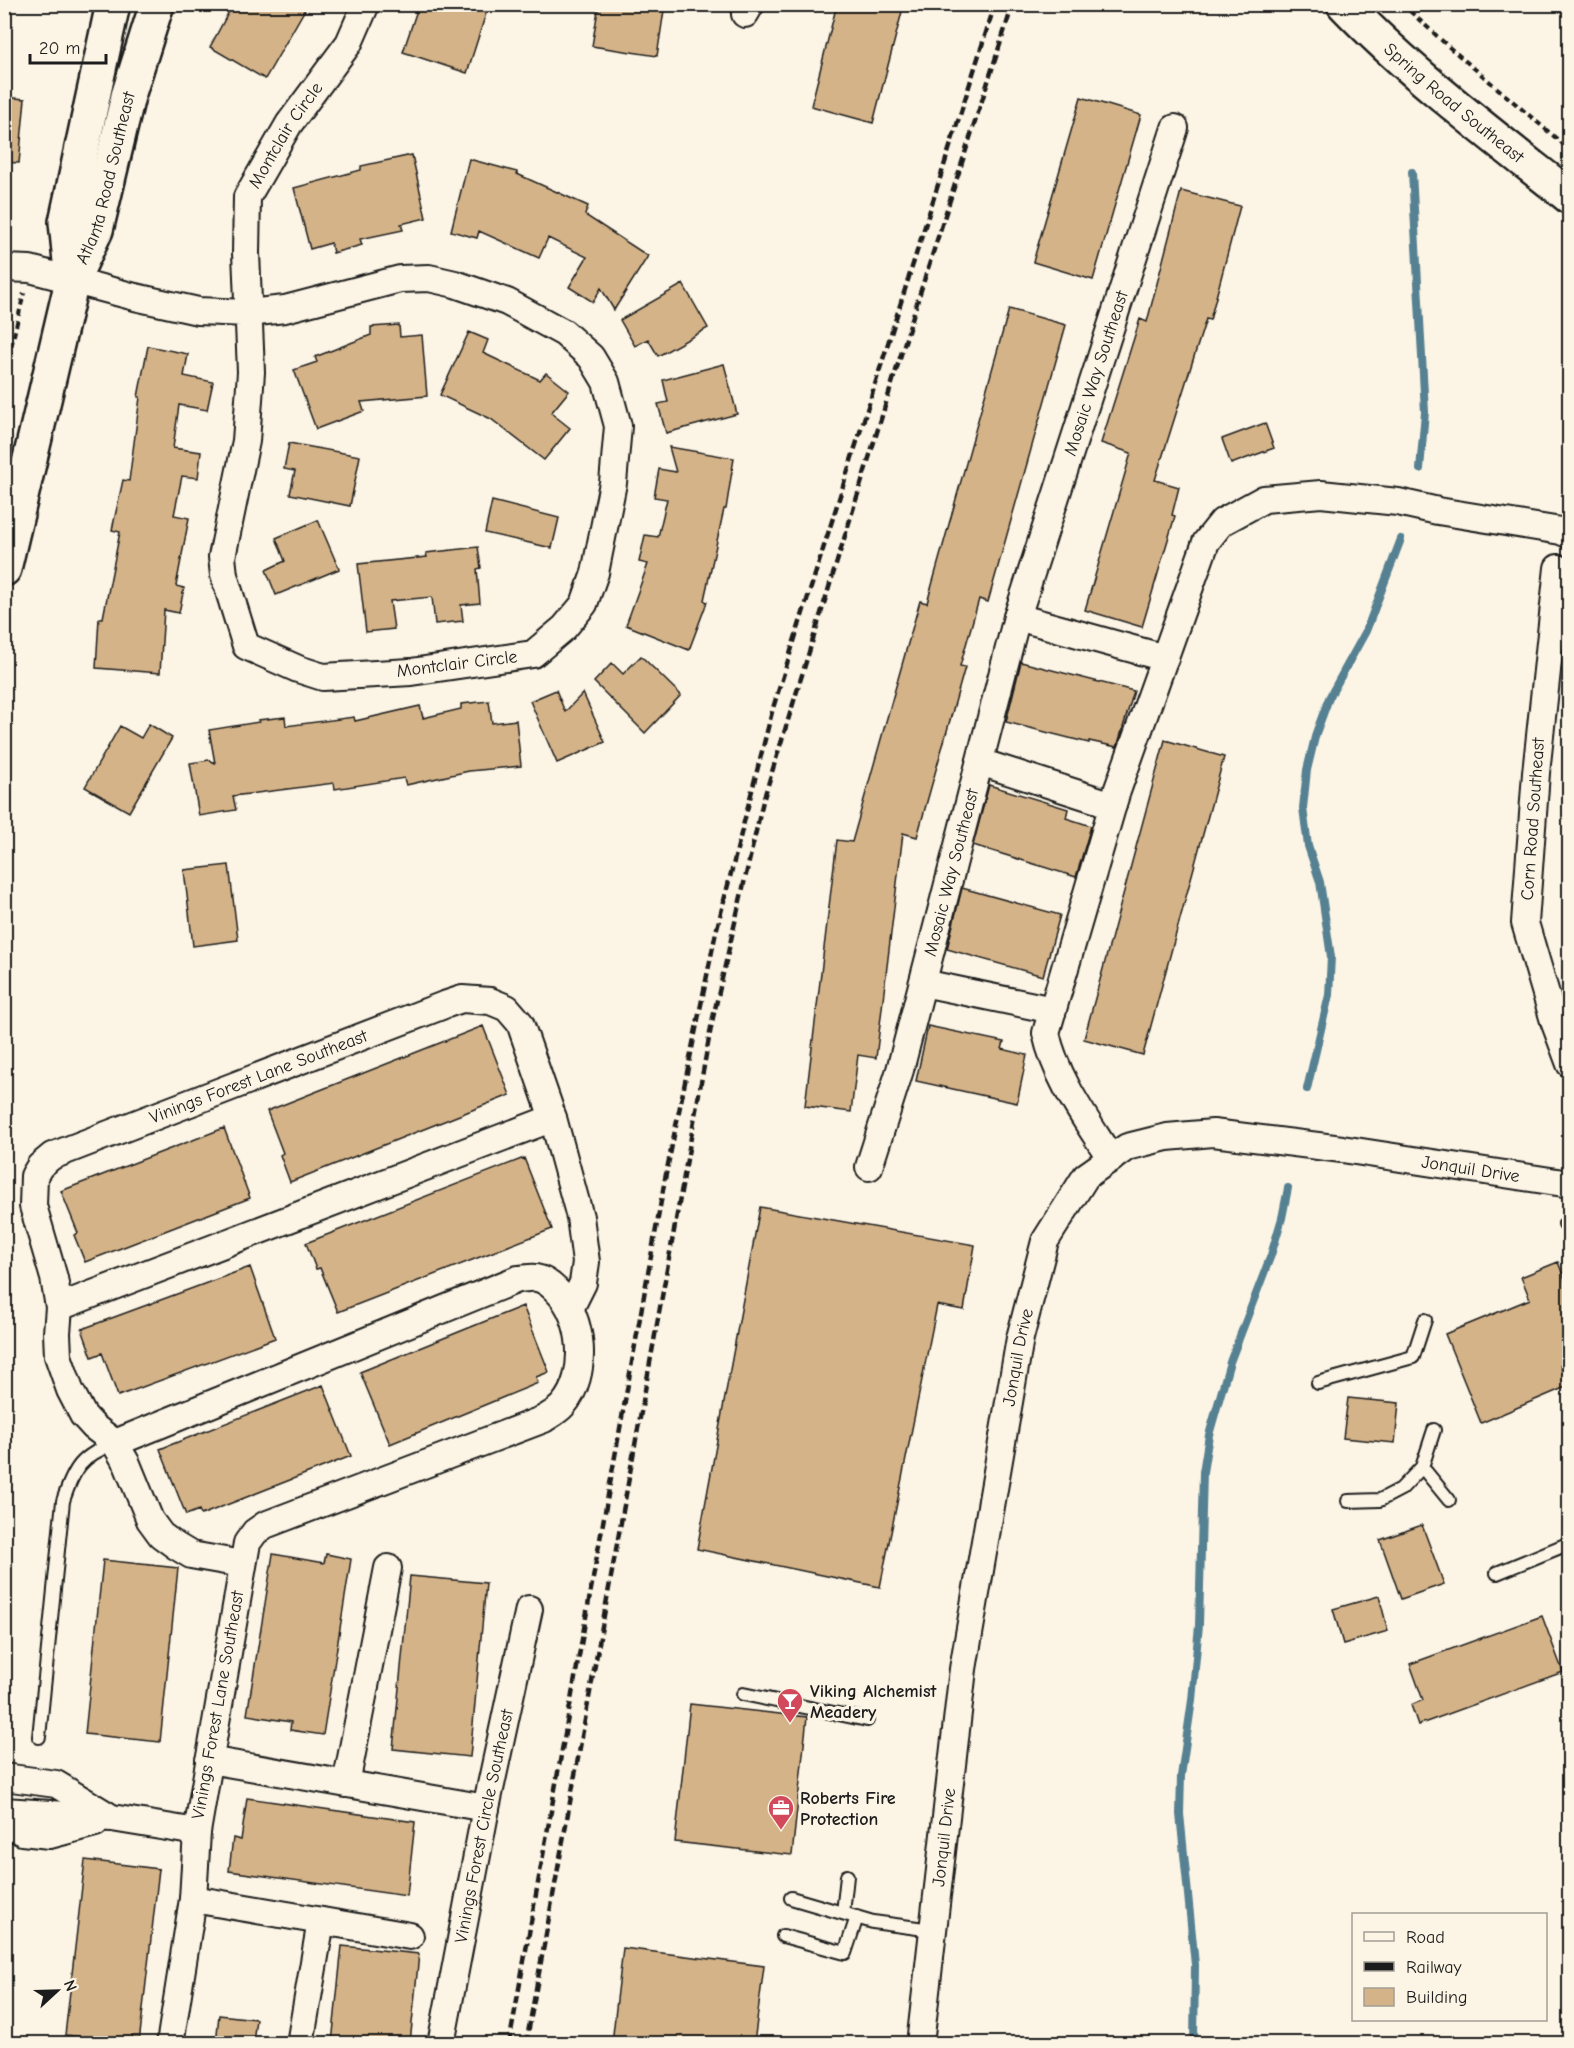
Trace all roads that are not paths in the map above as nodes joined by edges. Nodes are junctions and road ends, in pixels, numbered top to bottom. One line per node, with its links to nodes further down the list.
1 (113, 4): 8 (main road, Atlanta Road Southeast)
2 (157, 4): 8 (main road, Atlanta Road Southeast)
3 (366, 4): 9 (street, Montclair Circle)
4 (1344, 4): 6 (main road, Spring Road Southeast)
5 (1175, 128): 13 (street, Mosaic Way Southeast)
6 (1569, 197)
7 (4, 268): 8 (street, Montclair Circle)
8 (72, 281): 9 (street, Montclair Circle); 12 (main road, Atlanta Road Southeast)
9 (248, 313): 9 (street, Montclair Circle)
10 (1569, 535): 14 (street)
11 (1558, 568): 19 (street, Corn Road Southeast)
12 (4, 569)
13 (1017, 617): 14 (street); 15 (street, Mosaic Way Southeast)
14 (1165, 658): 16 (street)
15 (980, 762): 16 (street); 17 (street, Mosaic Way Southeast)
16 (1113, 805): 18 (street)
17 (923, 983): 18 (street); 23 (street, Mosaic Way Southeast)
18 (1053, 1010): 22 (street)
19 (1562, 1018): 20 (street, Corn Road Southeast)
20 (1569, 1065)
21 (553, 1118): 25 (street); 25 (street, Vinings Forest Lane Southeast); 26 (street, Vinings Forest Lane Southeast)
22 (1111, 1159): 24 (street, Jonquil Drive); 56 (street, Jonquil Drive)
23 (869, 1167)
24 (1569, 1184)
25 (59, 1307): 30 (street, Vinings Forest Lane Southeast)
26 (570, 1308): 30 (street, Vinings Forest Lane Southeast); 35 (street, Vinings Forest Lane Southeast)
27 (1425, 1320): 28 (lane)
28 (1318, 1383)
29 (1434, 1430): 31 (lane)
30 (115, 1443): 35 (street, Vinings Forest Lane Southeast); 41 (lane)
31 (1422, 1467): 32 (lane); 33 (lane)
32 (1449, 1500)
33 (1348, 1501)
34 (1569, 1543): 37 (lane)
35 (242, 1564): 42 (street, Vinings Forest Lane Southeast)
36 (388, 1568): 44 (street)
37 (1497, 1573)
38 (529, 1609): 45 (street, Vinings Forest Circle Southeast)
39 (743, 1694): 40 (lane)
40 (867, 1720)
41 (39, 1737)
42 (209, 1760): 44 (street); 49 (street, Vinings Forest Lane Southeast)
43 (4, 1777): 47 (street, Vinings Forest Lane Southeast)
44 (346, 1784): 45 (street)
45 (486, 1808): 61 (street, Vinings Forest Circle Southeast)
46 (4, 1811): 47 (street, Vinings Forest Lane Southeast)
47 (112, 1818): 48 (street, Vinings Forest Lane Southeast); 49 (street, Vinings Forest Lane Southeast)
48 (4, 1821)
49 (197, 1832): 52 (street)
50 (847, 1876): 53 (lane)
51 (791, 1898): 53 (lane)
52 (193, 1899): 55 (street); 59 (street)
53 (843, 1913): 54 (lane)
54 (856, 1917): 56 (lane); 58 (lane)
55 (321, 1921): 57 (street); 60 (street)
56 (932, 1930): 62 (street, Jonquil Drive)
57 (410, 1936)
58 (783, 1936)
59 (170, 2043)
60 (300, 2043)
61 (441, 2043)
62 (920, 2043)

